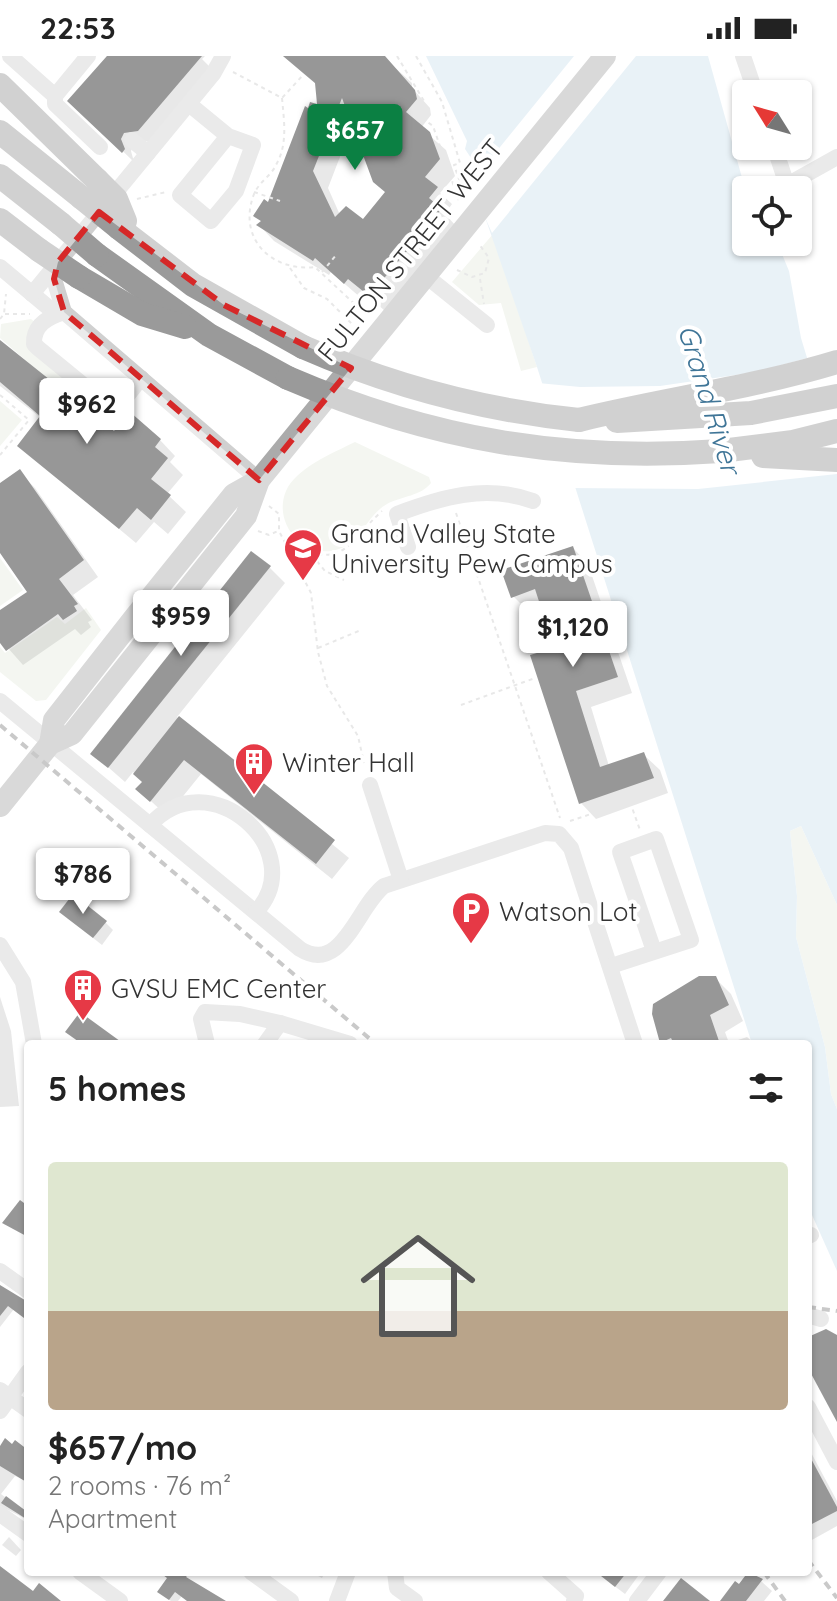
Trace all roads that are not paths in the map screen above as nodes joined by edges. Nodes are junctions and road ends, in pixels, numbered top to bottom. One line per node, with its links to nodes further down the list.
1 (10, 56): 8 (street)
2 (88, 56): 8 (street)
3 (223, 56): 9 (street)
4 (605, 56): 22 (main road, FULTON STREET WEST)
5 (743, 56): 6 (street)
6 (751, 80)
7 (0, 85): 18 (highway)
8 (55, 96): 13 (street)
9 (189, 104): 11 (street); 14 (street)
10 (0, 132): 18 (highway)
11 (228, 136): 11 (street)
12 (129, 145): 14 (street)
13 (100, 147)
14 (144, 157): 20 (street)
15 (837, 157): 16 (street)
16 (779, 160)
17 (0, 176): 26 (highway, bridge)
18 (90, 189): 30 (highway, bridge)
19 (0, 220): 20 (highway)
20 (49, 256): 23 (street); 24 (street); 26 (highway, bridge)
21 (0, 267): 23 (street)
22 (426, 276): 25 (street); 34 (main road, FULTON STREET WEST)
23 (32, 294): 24 (street)
24 (64, 312): 28 (street); 28 (street)
25 (487, 325)
26 (209, 335): 32 (highway, bridge)
27 (837, 362): 30 (highway)
28 (141, 378): 34 (street)
29 (837, 396): 30 (highway)
30 (579, 420)
31 (837, 431): 32 (highway)
32 (721, 451): 33 (highway)
33 (837, 460)
34 (259, 480): 38 (main road, FULTON STREET WEST)
35 (533, 501): 36 (street)
36 (408, 547)
37 (0, 701): 38 (street)
38 (50, 744): 40 (main road, FULTON STREET WEST); 41 (street)
39 (370, 785): 42 (street)
40 (0, 806)
41 (150, 825): 43 (street); 43 (street)
42 (401, 880): 43 (street); 46 (street)
43 (256, 912)
44 (0, 945): 48 (street)
45 (654, 951): 45 (street); 46 (street)
46 (611, 966): 52 (street)
47 (280, 1023): 49 (street); 50 (street); 51 (street)
48 (33, 1040)
49 (206, 1040)
50 (268, 1040)
51 (337, 1040)
52 (634, 1040)
53 (0, 1271): 54 (street)
54 (24, 1288)
55 (24, 1376): 56 (street)
56 (3, 1399): 57 (street)
57 (24, 1408)
58 (812, 1415): 59 (street)
59 (837, 1462)
60 (0, 1514): 61 (street)
61 (24, 1531)
62 (86, 1576): 68 (street)
63 (257, 1576): 69 (street)
64 (346, 1576): 70 (street)
65 (396, 1576): 71 (street)
66 (554, 1576): 72 (street)
67 (656, 1576): 73 (street)
68 (120, 1601)
69 (291, 1601)
70 (337, 1601)
71 (415, 1601)
72 (574, 1601)
73 (637, 1601)

